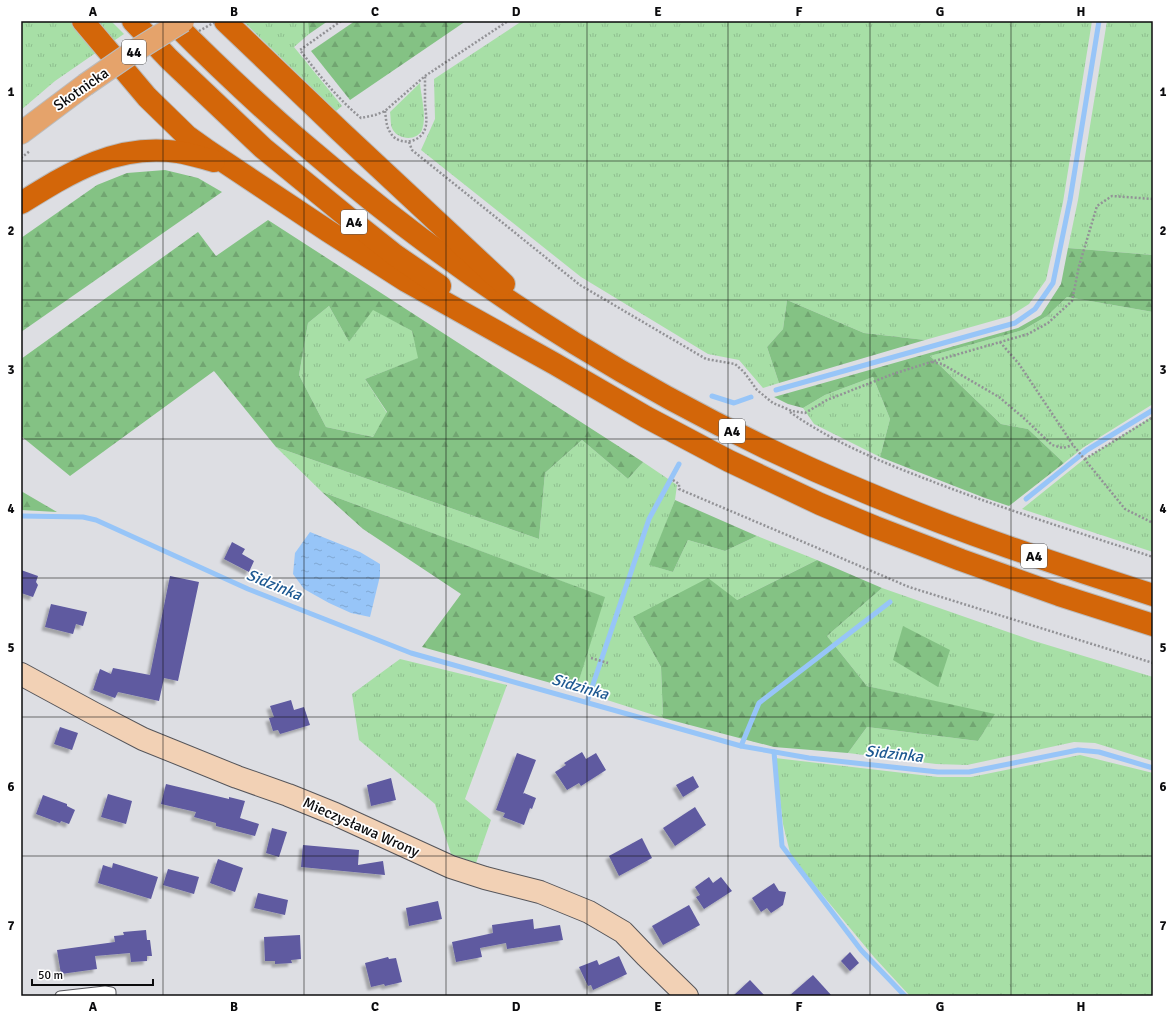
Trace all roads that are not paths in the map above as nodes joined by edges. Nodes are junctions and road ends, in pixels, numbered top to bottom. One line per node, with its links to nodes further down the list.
1 (82, 21): 7 (highway)
2 (133, 21): 10 (highway, A4)
3 (172, 21): 9 (highway, A4)
4 (183, 21): 6 (main road, Skotnicka / 44, bridge)
5 (225, 21): 9 (highway)
6 (21, 133)
7 (231, 166): 8 (highway); 10 (highway)
8 (21, 203)
9 (555, 332): 11 (highway, A4)
10 (555, 364): 12 (highway, A4)
11 (1153, 595)
12 (1153, 625)
13 (21, 674): 16 (street, Mieczysława Wrony)
14 (60, 996): 15 (lane)
15 (111, 996)
16 (687, 996)

